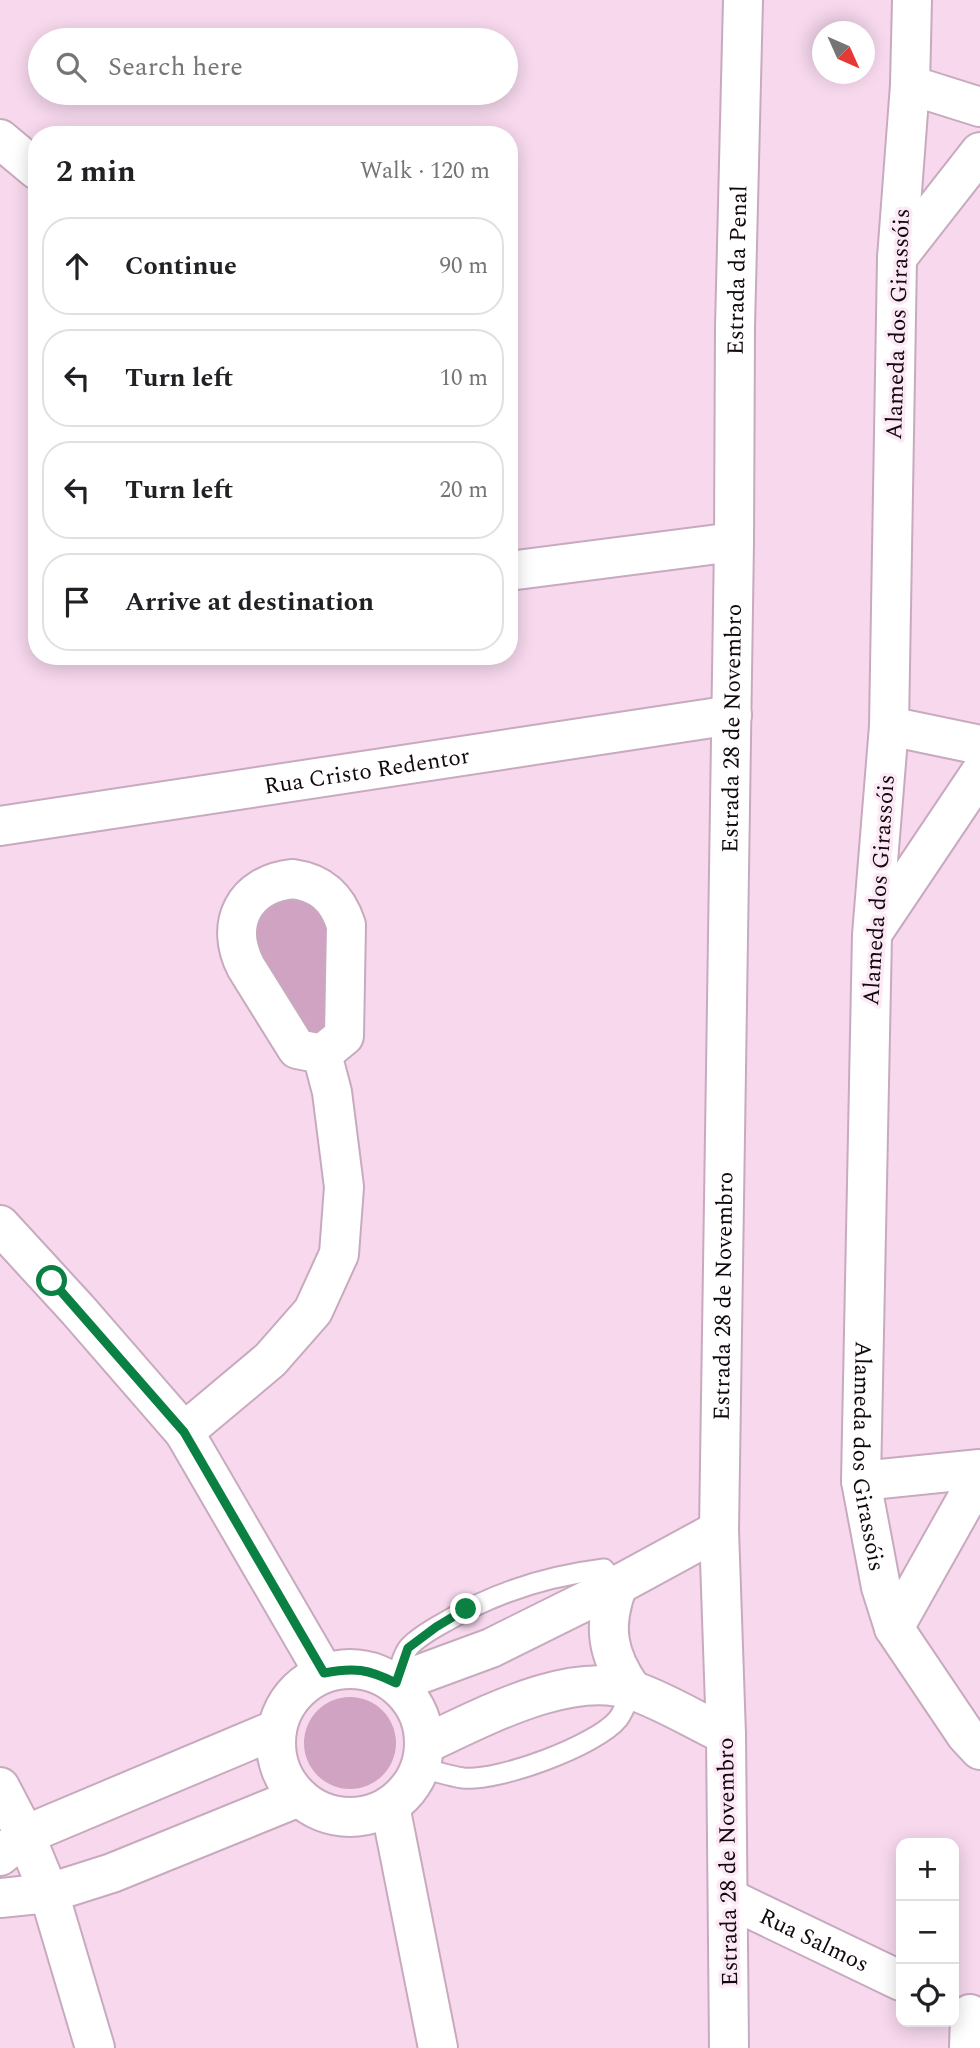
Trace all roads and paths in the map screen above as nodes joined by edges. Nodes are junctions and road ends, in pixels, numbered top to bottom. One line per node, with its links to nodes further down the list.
1 (743, 0): 9 (street, Estrada da Penal)
2 (912, 0): 3 (street, Alameda dos Girassóis)
3 (910, 85): 4 (street); 8 (street, Alameda dos Girassóis)
4 (980, 107)
5 (0, 139): 7 (street)
6 (980, 152): 8 (street)
7 (28, 162)
8 (897, 258): 12 (street, Alameda dos Girassóis)
9 (734, 542): 10 (street); 11 (street, Estrada 28 de Novembro)
10 (518, 570)
11 (732, 715): 15 (street, Rua Cristo Redentor); 23 (street, Estrada 28 de Novembro)
12 (889, 726): 13 (street); 16 (street, Alameda dos Girassóis)
13 (980, 745)
14 (980, 773): 16 (street)
15 (0, 826)
16 (872, 935): 22 (street, Alameda dos Girassóis)
17 (322, 1054): 19 (street)
18 (0, 1225): 19 (street)
19 (184, 1432): 26 (street)
20 (980, 1469): 22 (street)
21 (980, 1475): 25 (street)
22 (861, 1480): 25 (street, Alameda dos Girassóis)
23 (719, 1530): 24 (street); 30 (street, Estrada 28 de Novembro)
24 (618, 1585): 27 (street); 28 (street)
25 (894, 1628): 31 (street, Alameda dos Girassóis)
26 (324, 1673): 27 (street); 29 (street)
27 (396, 1683): 32 (street)
28 (632, 1690): 30 (street); 32 (street); 32 (lane)
29 (277, 1729): 34 (street); 36 (street)
30 (726, 1735): 39 (street, Estrada 28 de Novembro)
31 (980, 1750)
32 (423, 1756): 35 (street)
33 (0, 1787): 36 (street)
34 (299, 1797): 35 (street); 37 (street)
35 (390, 1806): 42 (street)
36 (12, 1846): 37 (street)
37 (50, 1893): 38 (street); 41 (street)
38 (0, 1898)
39 (728, 1898): 40 (street, Rua Salmos); 43 (street, Estrada 28 de Novembro)
40 (896, 1979)
41 (95, 2048)
42 (438, 2048)
43 (729, 2048)

